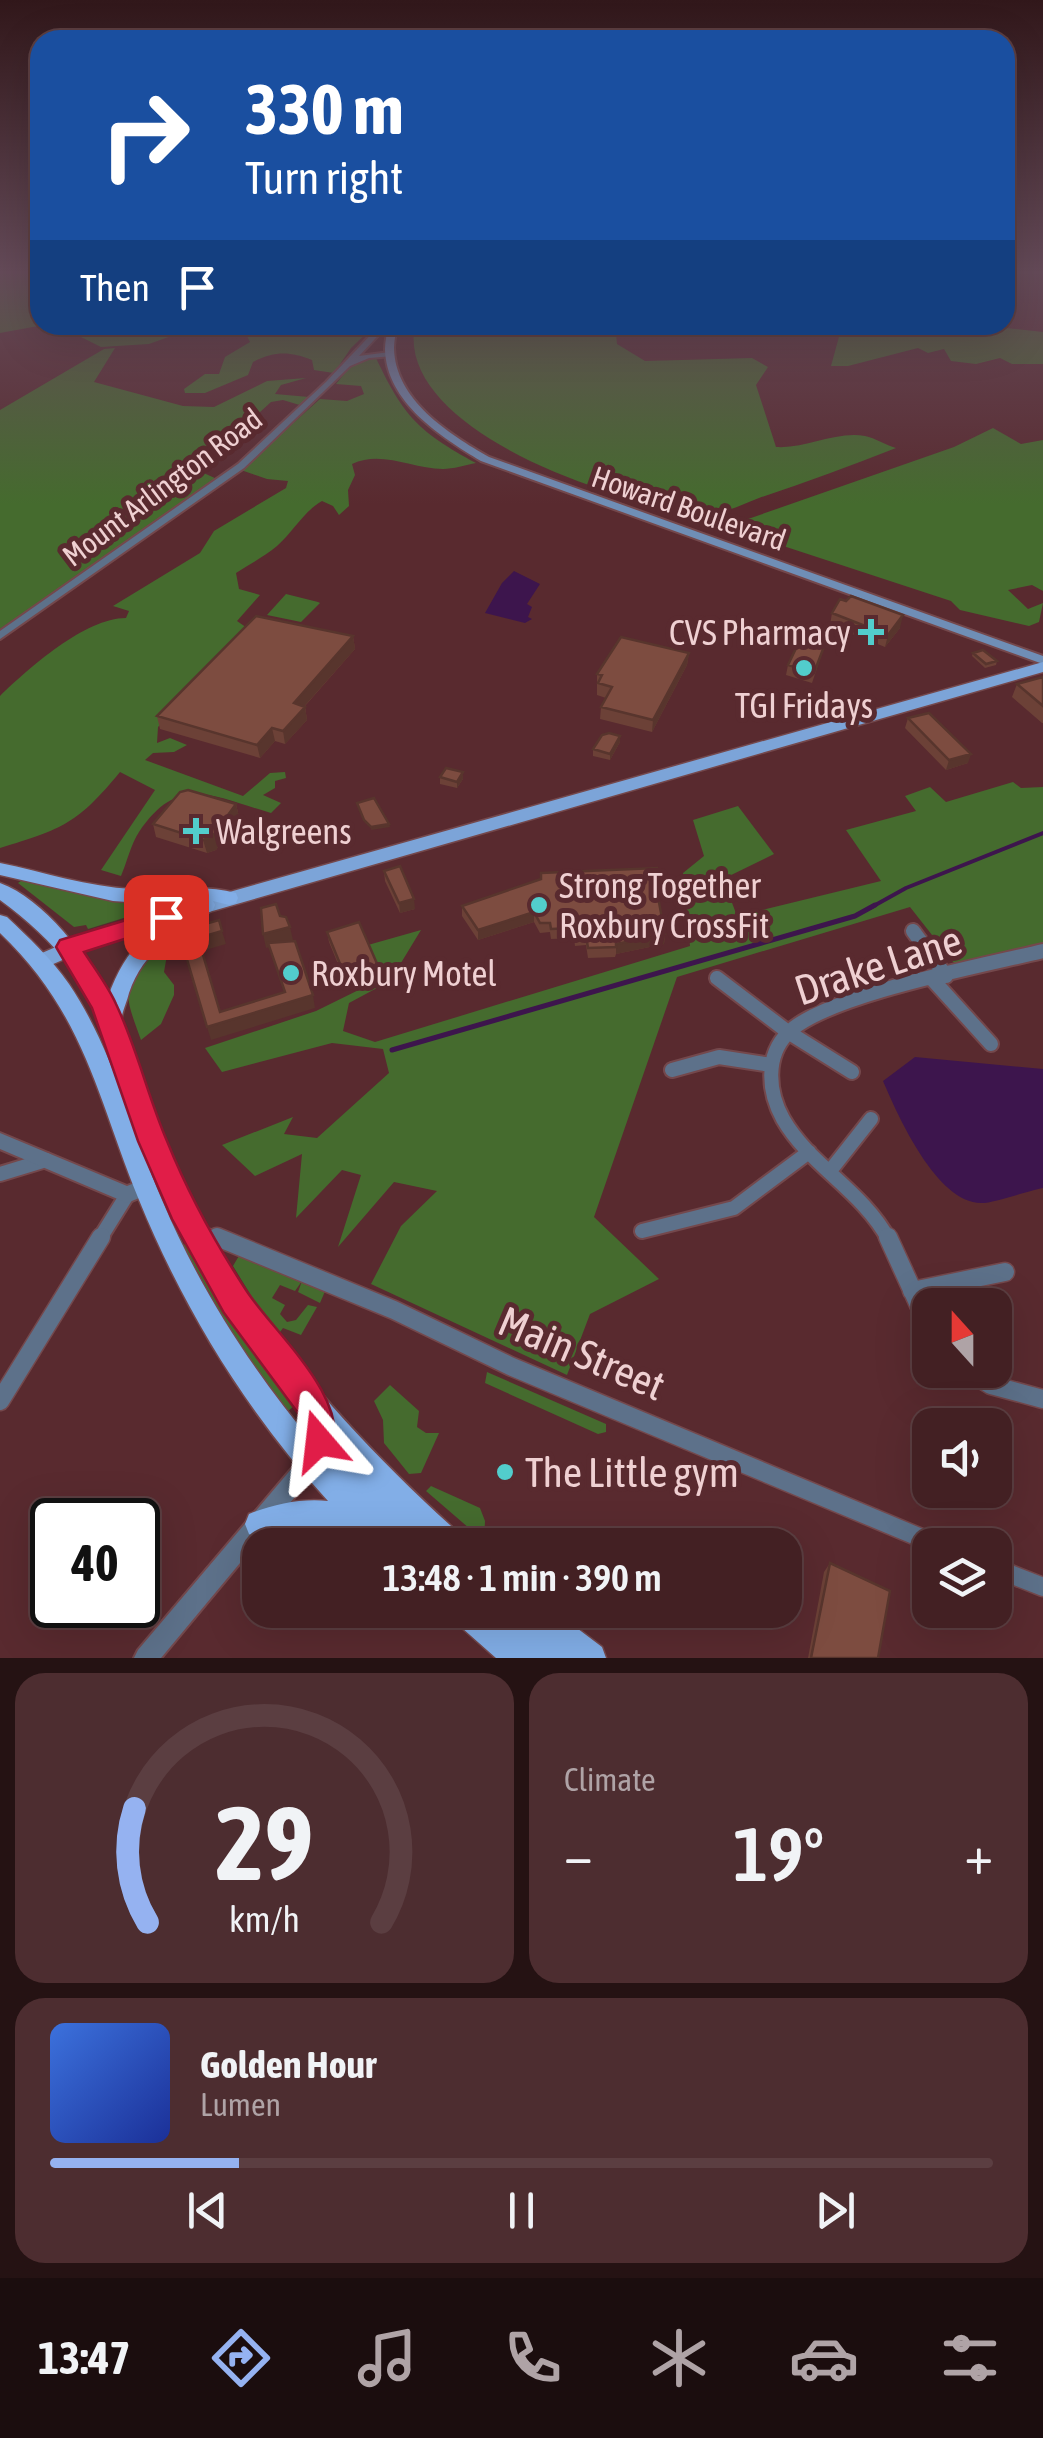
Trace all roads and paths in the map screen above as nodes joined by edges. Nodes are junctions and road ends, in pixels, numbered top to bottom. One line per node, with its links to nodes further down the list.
1 (359, 349): 3 (street, Mount Arlington Road)
2 (390, 349): 4 (main road)
3 (355, 353): 4 (street); 5 (street, Mount Arlington Road)
4 (390, 353): 5 (street, Mount Arlington Road); 7 (main road, Howard Boulevard)
5 (344, 366): 6 (street, Mount Arlington Road)
6 (0, 636)
7 (1043, 663): 10 (main road)
8 (0, 868): 10 (highway)
9 (0, 890): 14 (highway)
10 (229, 898): 11 (main road)
11 (206, 905): 14 (main road); 19 (highway)
12 (0, 922): 16 (highway)
13 (913, 932): 18 (street)
14 (68, 947): 16 (main road); 19 (highway)
15 (1043, 950): 18 (street, Drake Lane)
16 (42, 961): 31 (highway)
17 (717, 978): 20 (street)
18 (940, 978): 20 (street, Drake Lane); 21 (street)
19 (111, 1022): 33 (highway)
20 (788, 1032): 22 (street, Drake Lane); 24 (street)
21 (991, 1044)
22 (771, 1065): 23 (street); 27 (street)
23 (672, 1070)
24 (852, 1072)
25 (871, 1118): 29 (street)
26 (0, 1141): 28 (street)
27 (809, 1152): 29 (street); 32 (street)
28 (46, 1160): 30 (street); 31 (street)
29 (830, 1171): 36 (street)
30 (0, 1174)
31 (136, 1191): 39 (street); 41 (highway)
32 (642, 1231)
33 (196, 1234): 40 (highway); 47 (street, Main Street)
34 (1005, 1272): 35 (street)
35 (927, 1288)
36 (912, 1291)
37 (1002, 1388): 38 (street)
38 (1043, 1399)
39 (0, 1401)
40 (311, 1402): 41 (street); 46 (highway)
41 (312, 1461): 42 (street); 44 (highway); 45 (highway)
42 (259, 1524): 43 (highway); 53 (street)
43 (362, 1528)
44 (374, 1528)
45 (405, 1528)
46 (434, 1528)
47 (912, 1534)
48 (1012, 1575): 49 (street)
49 (1043, 1588)
50 (484, 1628): 54 (highway)
51 (518, 1628): 55 (highway)
52 (552, 1628): 56 (highway)
53 (146, 1658)
54 (520, 1658)
55 (556, 1658)
56 (591, 1658)

